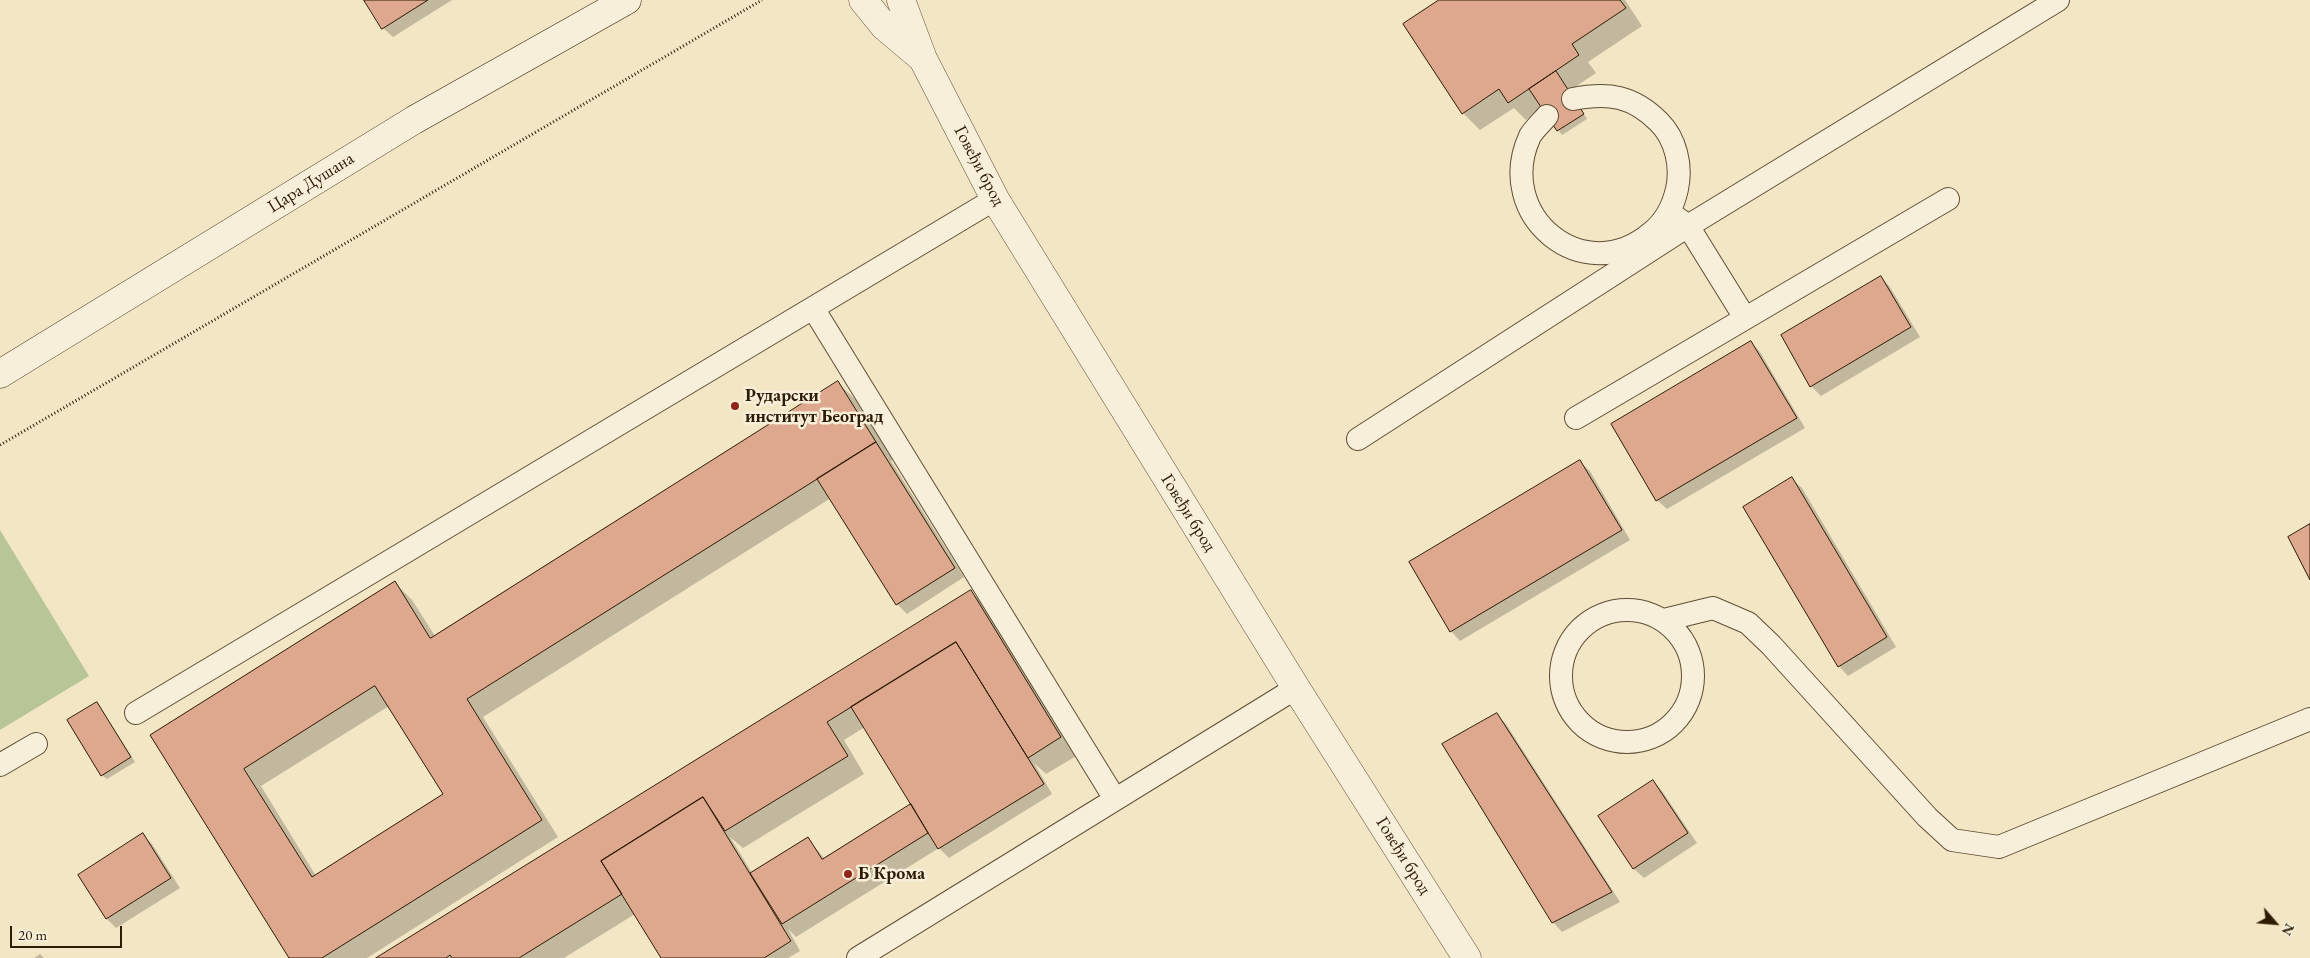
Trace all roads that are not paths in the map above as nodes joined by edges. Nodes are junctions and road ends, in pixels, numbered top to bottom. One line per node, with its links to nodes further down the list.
1 (628, 0): 14 (street, Цара Душана)
2 (863, 0): 5 (street)
3 (901, 0): 5 (street, Говеђи брод)
4 (2058, 0): 11 (lane)
5 (923, 59): 8 (street, Говеђи брод)
6 (1573, 98): 10 (lane)
7 (1547, 116): 10 (lane)
8 (996, 199): 12 (lane); 18 (street, Говеђи брод)
9 (1948, 199): 13 (lane)
10 (1668, 211): 11 (lane)
11 (1688, 226): 13 (lane); 16 (lane)
12 (813, 308): 19 (lane); 23 (lane)
13 (1745, 318): 15 (lane)
14 (0, 374)
15 (1576, 418)
16 (1358, 439)
17 (1664, 620): 17 (lane); 20 (lane)
18 (1296, 688): 23 (lane); 25 (street, Говеђи брод)
19 (136, 713)
20 (2310, 719)
21 (36, 744): 22 (lane)
22 (0, 765)
23 (1115, 799): 24 (lane)
24 (858, 958)
25 (1467, 958)

